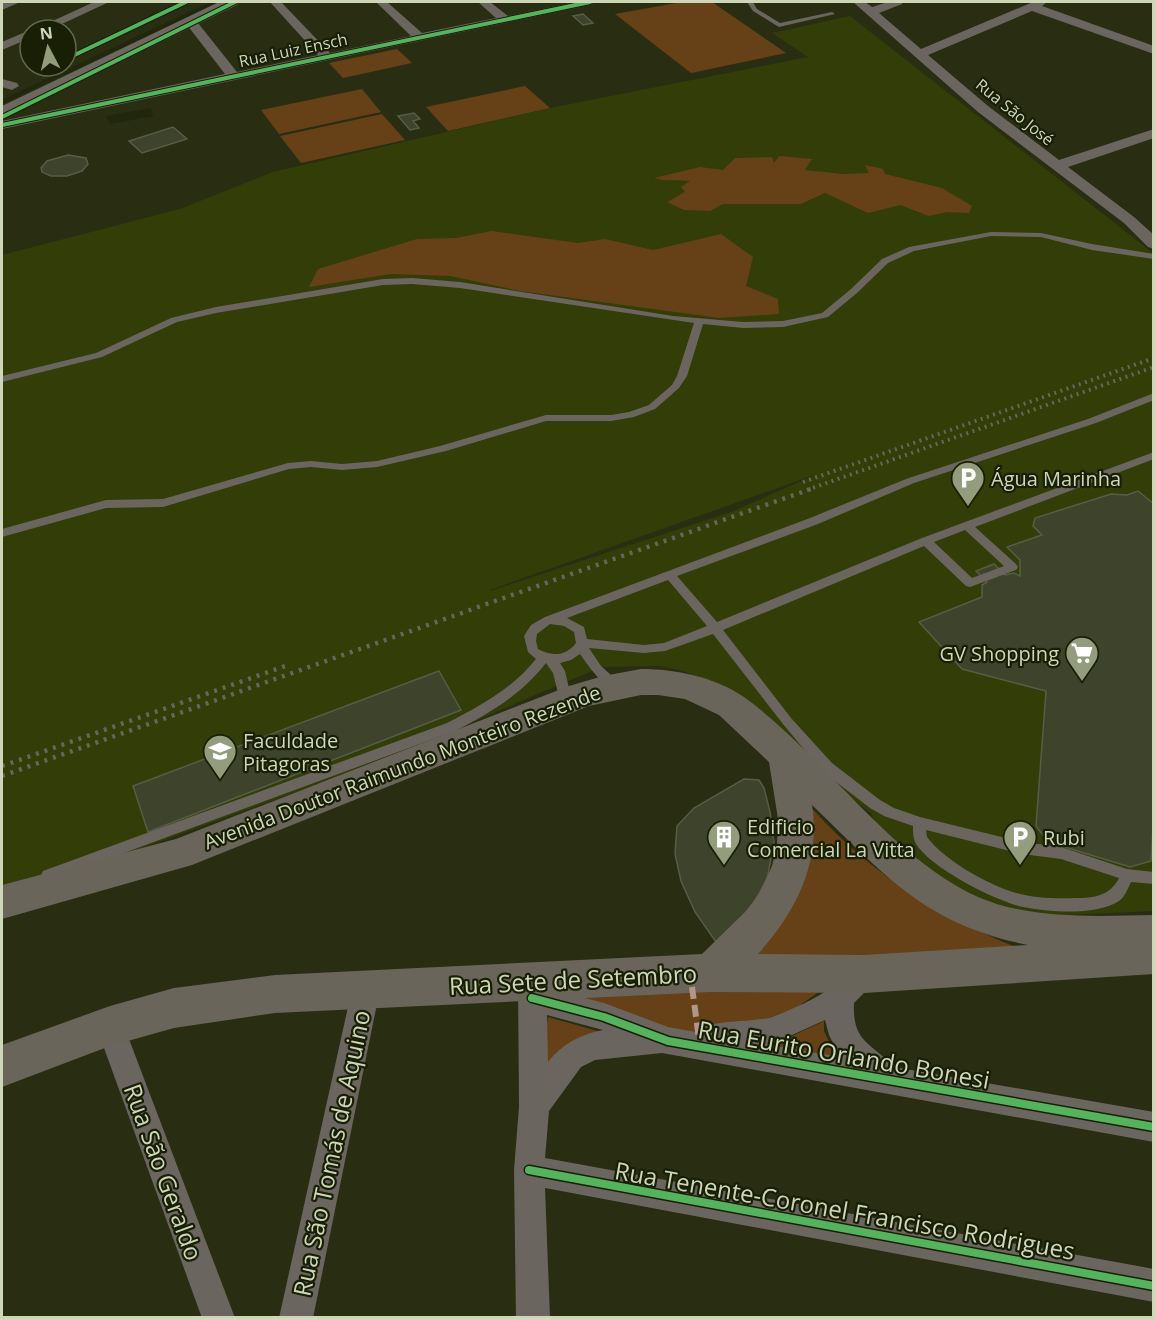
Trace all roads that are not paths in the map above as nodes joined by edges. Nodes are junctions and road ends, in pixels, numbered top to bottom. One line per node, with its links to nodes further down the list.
1 (14, 2): 14 (street)
2 (103, 2): 17 (street)
3 (195, 2): 25 (main road)
4 (231, 2): 19 (main road)
5 (274, 2): 26 (street)
6 (381, 2): 20 (street)
7 (483, 2): 18 (street)
8 (584, 2): 18 (street, Rua Luiz Ensch)
9 (750, 2): 16 (lane)
10 (859, 2): 15 (street, Rua São José)
11 (898, 2): 15 (street)
12 (1042, 2): 13 (street)
13 (1030, 6): 23 (street); 24 (street)
14 (2, 7)
15 (870, 12): 24 (street, Rua São José)
16 (832, 15)
17 (66, 18)
18 (506, 20): 20 (street, Rua Luiz Ensch)
19 (190, 21): 27 (street); 30 (main road)
20 (420, 38): 26 (street, Rua Luiz Ensch)
21 (18, 39): 22 (street)
22 (2, 46)
23 (1154, 50)
24 (920, 54): 33 (street, Rua São José)
25 (78, 56)
26 (327, 57): 27 (street, Rua Luiz Ensch)
27 (234, 77): 31 (street, Rua Luiz Ensch)
28 (30, 78): 29 (main road)
29 (5, 87)
30 (2, 113)
31 (2, 125)
32 (1154, 133): 33 (street)
33 (1056, 166): 34 (street, Rua São José)
34 (1154, 244)
35 (1154, 257): 36 (lane)
36 (699, 321): 37 (lane); 41 (lane)
37 (2, 379)
38 (1154, 396): 43 (lane)
39 (1154, 455): 40 (lane)
40 (968, 526): 42 (lane); 42 (lane)
41 (2, 533)
42 (927, 541): 45 (lane)
43 (670, 575): 44 (lane); 45 (lane)
44 (549, 620): 46 (lane); 47 (lane)
45 (715, 628): 46 (lane); 51 (lane)
46 (581, 645): 47 (lane); 48 (lane)
47 (547, 658): 49 (lane); 54 (lane)
48 (616, 685): 49 (main road, Avenida Doutor Raimundo Monteiro Rezende); 50 (main road, Avenida Doutor Raimundo Monteiro Rezende)
49 (566, 701): 55 (main road, Avenida Doutor Raimundo Monteiro Rezende)
50 (786, 756): 56 (main road); 58 (main road)
51 (920, 823): 52 (lane); 52 (lane)
52 (1127, 875): 53 (lane)
53 (1154, 879)
54 (2, 895)
55 (2, 902)
56 (1154, 933)
57 (1154, 956): 59 (main road, Rua Sete de Setembro)
58 (710, 973): 59 (main road, Rua Sete de Setembro); 61 (main road, Rua Sete de Setembro)
59 (852, 986): 63 (street, Rua Eurito Orlando Bonesi); 65 (street, Rua Eurito Orlando Bonesi)
60 (366, 989): 61 (main road, Rua Sete de Setembro); 62 (main road, Rua Sete de Setembro); 71 (street, Rua São Tomás de Aquino)
61 (532, 990): 63 (street, Rua Eurito Orlando Bonesi); 66 (street)
62 (110, 1026): 64 (main road, Rua Sete de Setembro); 70 (street, Rua São Geraldo)
63 (668, 1041): 65 (street, Rua Eurito Orlando Bonesi); 66 (street, Rua Eurito Orlando Bonesi)
64 (2, 1066)
65 (889, 1080): 67 (street, Rua Eurito Orlando Bonesi)
66 (534, 1107): 68 (street)
67 (1154, 1127)
68 (529, 1170): 69 (street, Rua Tenente-Coronel Francisco Rodrigues); 72 (street)
69 (1154, 1286)
70 (219, 1317)
71 (296, 1317)
72 (533, 1317)

